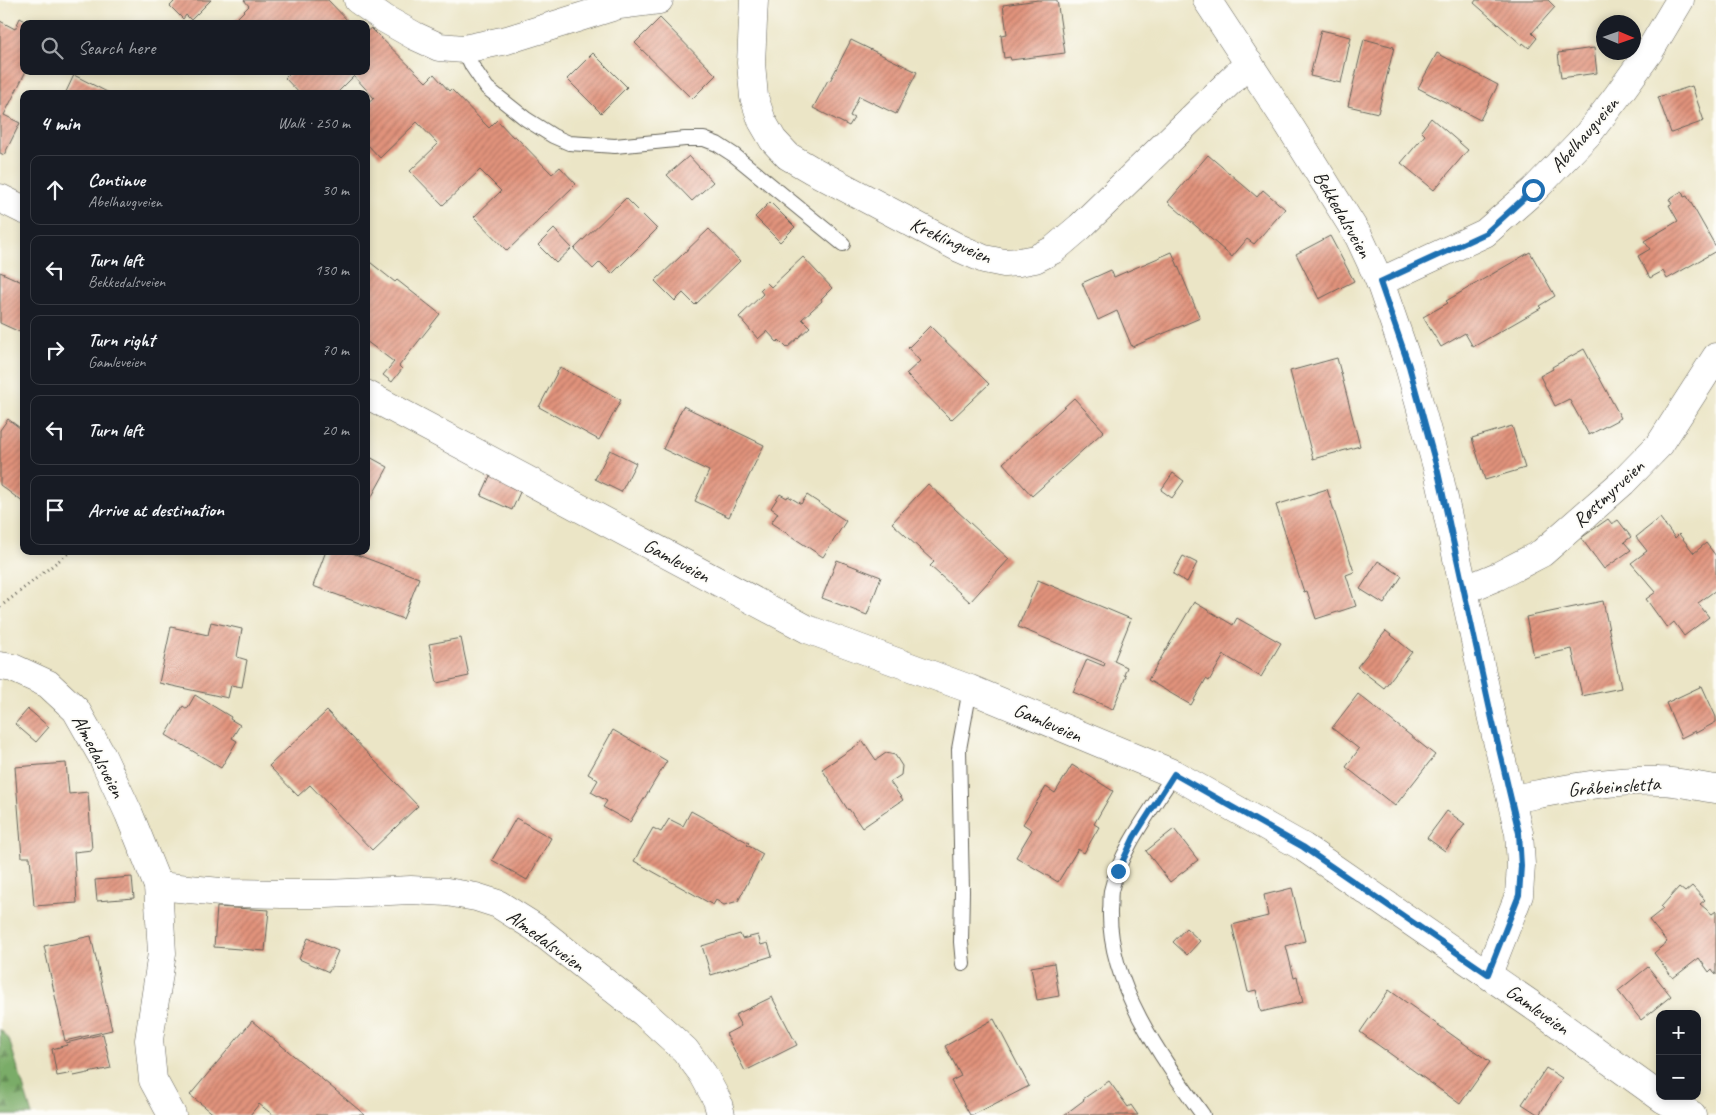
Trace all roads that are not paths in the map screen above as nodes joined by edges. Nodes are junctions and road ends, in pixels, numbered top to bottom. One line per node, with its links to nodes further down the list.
1 (358, 0): 6 (street)
2 (659, 0): 6 (street)
3 (748, 0): 7 (street, Kreklingveien)
4 (1207, 0): 7 (street, Bekkedalsveien)
5 (1680, 0): 11 (street, Abelhaugveien)
6 (464, 49): 10 (lane)
7 (1249, 64): 11 (street, Bekkedalsveien)
8 (0, 198): 9 (street)
9 (20, 208)
10 (844, 244)
11 (1380, 282): 14 (street, Bekkedalsveien)
12 (1716, 357): 14 (street, Røstmyrveien)
13 (370, 396): 16 (street, Gamleveien)
14 (1464, 590): 19 (street, Bekkedalsveien)
15 (0, 666): 20 (street, Almedalsveien)
16 (970, 689): 17 (street, Gamleveien); 21 (lane)
17 (1174, 774): 22 (street, Gamleveien); 26 (lane)
18 (1716, 790): 19 (street, Gråbeinsletta)
19 (1512, 799): 22 (street, Bekkedalsveien)
20 (158, 886): 24 (street, Almedalsveien); 25 (street, Almedalsveien)
21 (962, 964)
22 (1488, 974): 23 (street, Gamleveien)
23 (1665, 1107): 27 (street, Gamleveien)
24 (172, 1115)
25 (721, 1115)
26 (1203, 1115)
27 (1692, 1115)

